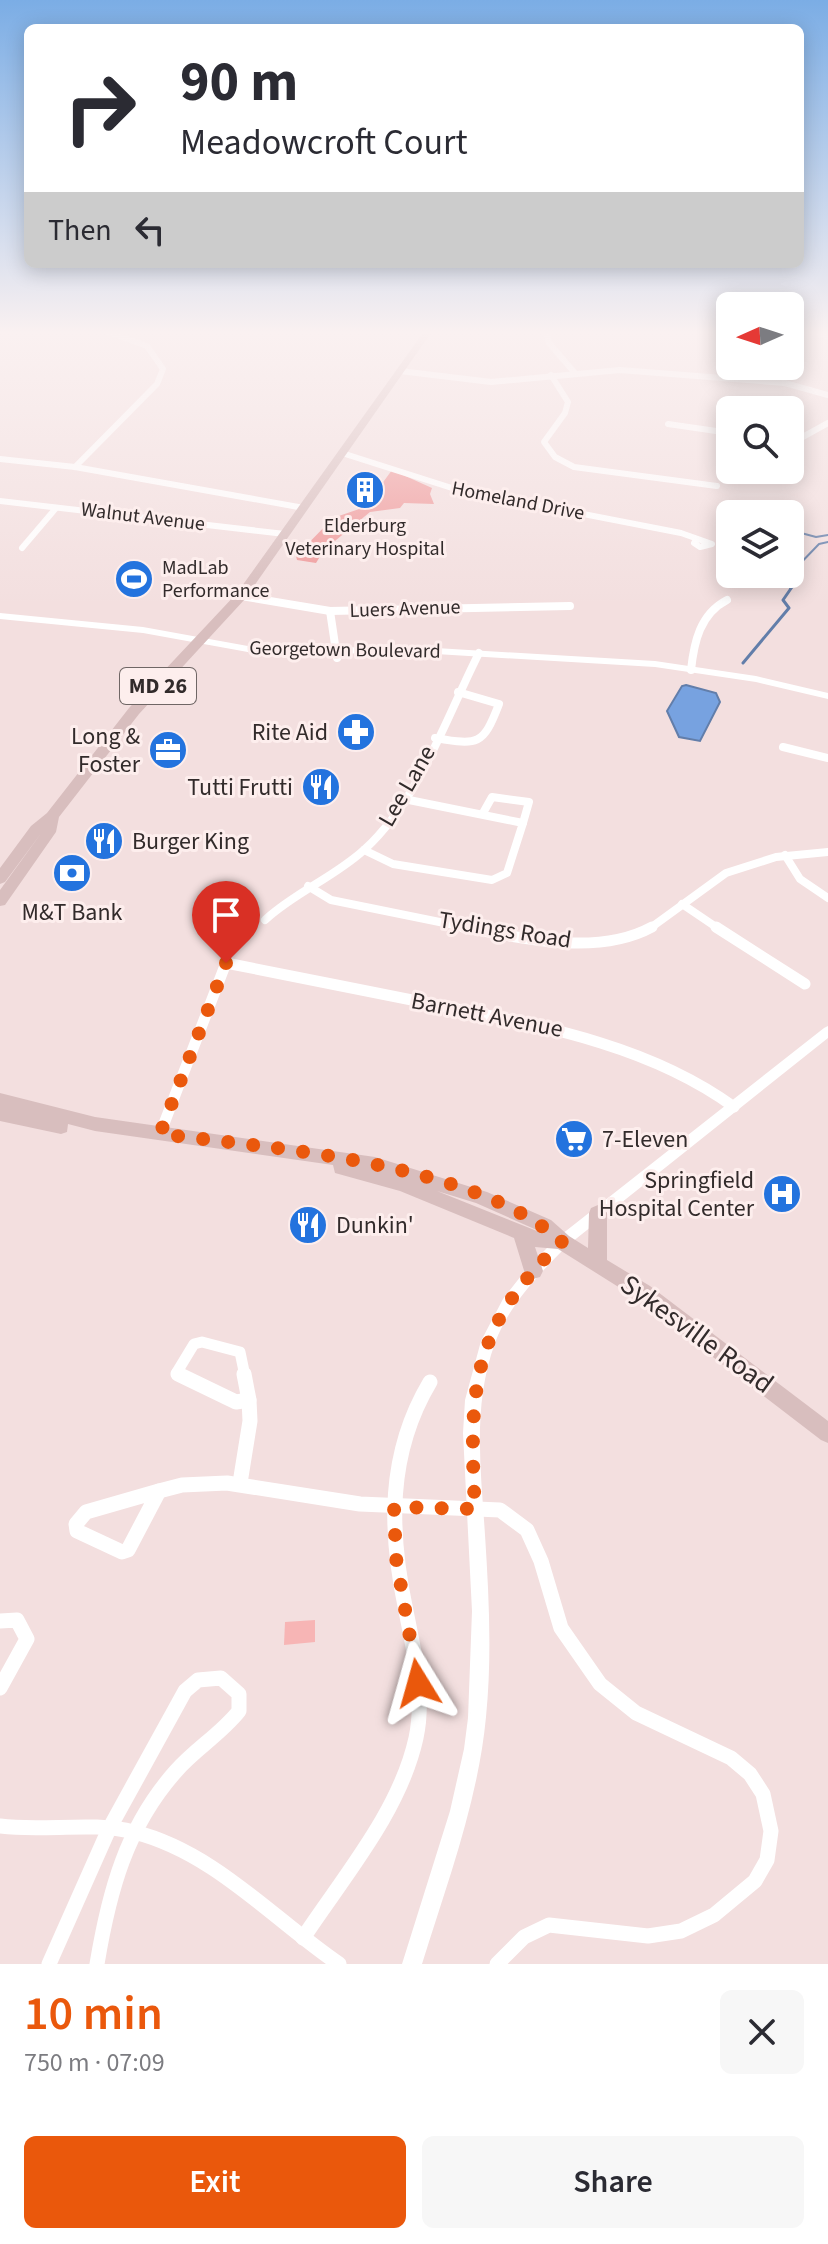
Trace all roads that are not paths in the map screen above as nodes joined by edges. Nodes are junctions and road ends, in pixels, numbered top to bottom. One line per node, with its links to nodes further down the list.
1 (120, 422): 10 (street)
2 (364, 422): 8 (main road, MD 26)
3 (559, 422): 11 (street)
4 (828, 423): 7 (street)
5 (668, 424): 6 (street)
6 (716, 431)
7 (804, 436)
8 (342, 453): 14 (main road, MD 26); 16 (street, Homeland Drive)
9 (0, 459): 10 (street)
10 (75, 467): 14 (street)
11 (717, 486)
12 (0, 501): 13 (street, Walnut Avenue)
13 (56, 508): 15 (street, Walnut Avenue); 17 (street)
14 (304, 508): 15 (main road, MD 26)
15 (285, 534): 18 (main road, MD 26)
16 (696, 539)
17 (22, 548)
18 (241, 596): 21 (street, Luers Avenue); 24 (main road, MD 26)
19 (727, 600): 27 (street)
20 (570, 606): 21 (street, Luers Avenue)
21 (330, 611): 25 (street)
22 (0, 616): 24 (street, Georgetown Boulevard)
23 (0, 623): 24 (street, Georgetown Boulevard)
24 (198, 645): 25 (street, Georgetown Boulevard); 35 (main road, MD 26)
25 (335, 654): 26 (street, Georgetown Boulevard)
26 (477, 656): 27 (street, Georgetown Boulevard); 28 (street, Lee Lane)
27 (691, 670): 29 (street, Georgetown Boulevard)
28 (458, 692): 30 (street, Lee Lane); 30 (street)
29 (828, 696)
30 (435, 738): 33 (street, Lee Lane)
31 (783, 747): 32 (street)
32 (828, 758)
33 (404, 799): 34 (street); 37 (street, Lee Lane)
34 (483, 813): 36 (street); 36 (street)
35 (52, 816): 40 (main road, MD 26); 43 (main road, MD 26)
36 (523, 823): 37 (street)
37 (364, 850): 41 (street, Lee Lane)
38 (828, 852): 39 (street, Tydings Road)
39 (785, 855): 42 (street); 44 (street, Tydings Road)
40 (0, 879)
41 (308, 886): 44 (street, Tydings Road); 45 (street, Lee Lane)
42 (828, 898)
43 (0, 901)
44 (682, 904): 46 (street)
45 (265, 920)
46 (805, 984)
47 (828, 1031): 49 (street)
48 (0, 1100): 51 (main road, Sykesville Road)
49 (734, 1107): 51 (street, Barnett Avenue); 52 (street)
50 (0, 1114): 53 (main road, Sykesville Road)
51 (160, 1134): 54 (main road, Sykesville Road)
52 (598, 1213): 54 (street); 55 (main road)
53 (522, 1233): 54 (main road, Sykesville Road); 56 (main road)
54 (562, 1242): 55 (main road, Sykesville Road); 56 (street)
55 (597, 1263): 59 (main road, Sykesville Road)
56 (533, 1271): 63 (street)
57 (430, 1382): 62 (street)
58 (249, 1400): 58 (street); 60 (street)
59 (828, 1433)
60 (240, 1483): 61 (street); 62 (street)
61 (159, 1491): 61 (street)
62 (394, 1507): 63 (street); 69 (street)
63 (475, 1509): 73 (street); 74 (street)
64 (0, 1621): 65 (street)
65 (0, 1688)
66 (0, 1826): 67 (street)
67 (109, 1829): 68 (street); 68 (street); 70 (street)
68 (135, 1832): 69 (street); 71 (street)
69 (303, 1938): 72 (street)
70 (49, 1964)
71 (97, 1964)
72 (339, 1964)
73 (412, 1964)
74 (497, 1964)

